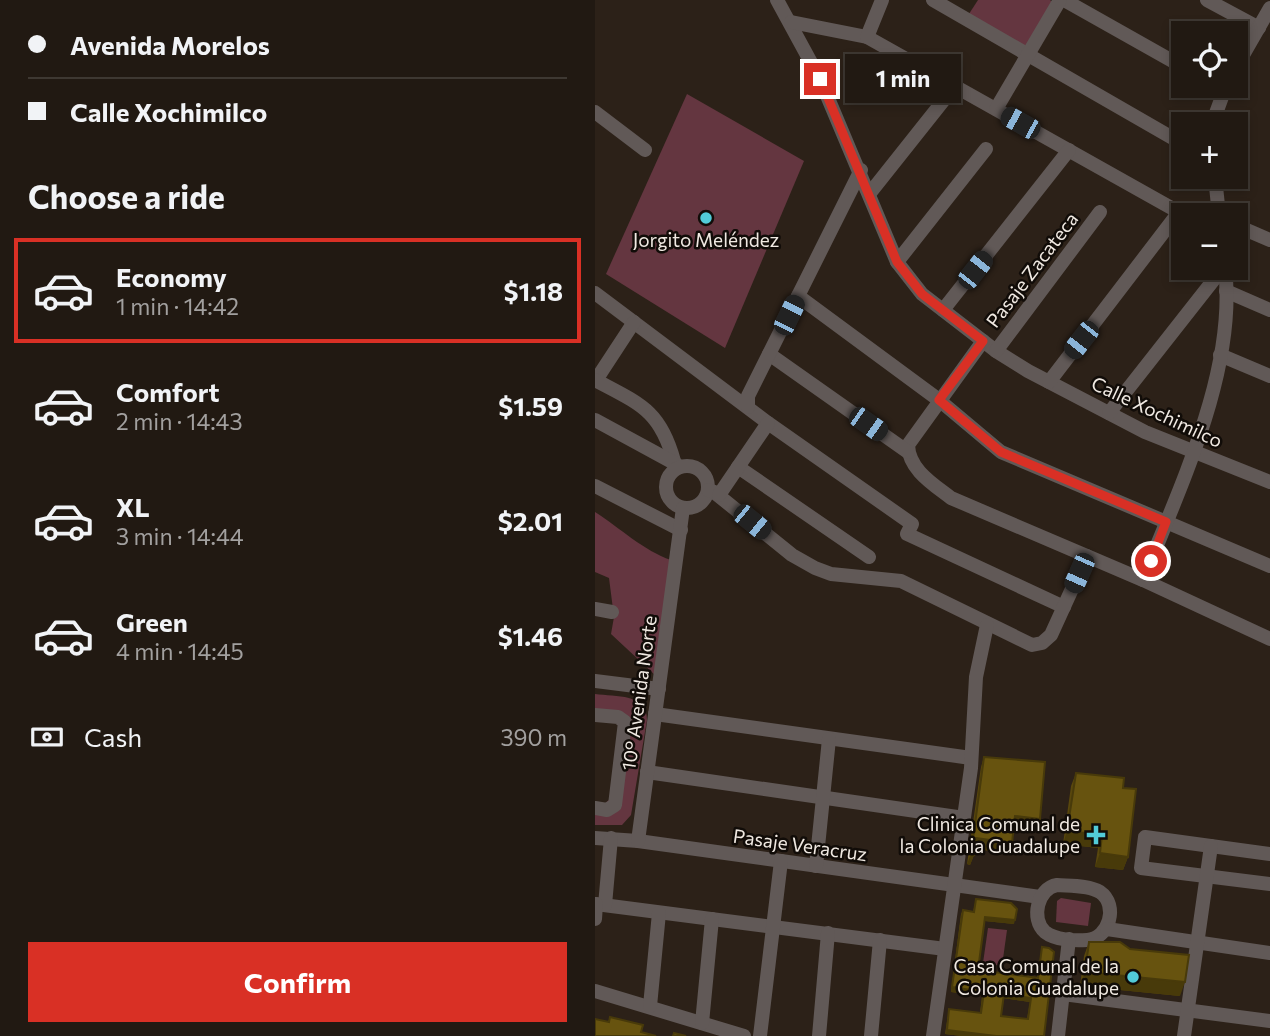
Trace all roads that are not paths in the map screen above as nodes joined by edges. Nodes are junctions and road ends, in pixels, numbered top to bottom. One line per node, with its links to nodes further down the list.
1 (777, 0): 7 (street, Calle Xochimilco)
2 (882, 0): 9 (street)
3 (933, 0): 11 (street)
4 (1062, 0): 11 (street); 12 (street)
5 (1207, 0): 8 (street)
6 (1270, 8): 8 (street)
7 (791, 22): 9 (street); 20 (street, Calle Xochimilco)
8 (1259, 28): 10 (street)
9 (867, 37): 13 (street)
10 (1248, 47)
11 (1028, 55): 14 (street); 16 (street)
12 (1171, 60)
13 (955, 86): 14 (street); 21 (street)
14 (996, 109): 19 (street)
15 (595, 112): 18 (street)
16 (1171, 137)
17 (986, 149): 27 (street)
18 (645, 150)
19 (1069, 150): 22 (street); 33 (street)
20 (861, 170): 21 (street, Calle Xochimilco); 32 (street)
21 (870, 193): 27 (street, Calle Xochimilco)
22 (1171, 208)
23 (1100, 212): 37 (street, Pasaje Zacateca)
24 (1171, 228): 42 (street)
25 (1248, 231): 26 (street)
26 (1270, 240)
27 (897, 262): 33 (street, Calle Xochimilco)
28 (1214, 280): 45 (street)
29 (1225, 280): 30 (street)
30 (1226, 291): 34 (street); 39 (street)
31 (595, 293): 35 (street)
32 (798, 296): 38 (street); 43 (street)
33 (943, 310): 36 (street, Calle Xochimilco)
34 (1270, 310)
35 (634, 322): 41 (street); 44 (street)
36 (983, 341): 37 (street, Calle Xochimilco); 43 (street)
37 (996, 351): 42 (street, Calle Xochimilco)
38 (769, 354): 44 (street); 49 (street)
39 (1220, 355): 40 (street); 48 (street)
40 (1270, 376)
41 (597, 377): 50 (street)
42 (1049, 382): 45 (street, Calle Xochimilco)
43 (939, 400): 49 (street); 56 (street)
44 (748, 407): 47 (street)
45 (1109, 413): 48 (street, Calle Xochimilco)
46 (595, 420): 50 (street)
47 (768, 423): 51 (street); 62 (street)
48 (1193, 451): 52 (street, Calle Xochimilco); 56 (street)
49 (908, 452): 58 (street)
50 (677, 465): 54 (street); 55 (street)
51 (738, 467): 54 (street); 59 (street)
52 (1270, 482)
53 (595, 486): 57 (street)
54 (713, 493): 55 (street); 65 (street)
55 (683, 508): 57 (street, 10° Avenida Norte)
56 (1166, 522): 60 (street); 61 (street)
57 (681, 530): 68 (street, 10° Avenida Norte)
58 (1087, 556): 61 (street); 62 (street)
59 (869, 557)
60 (1270, 566)
61 (1143, 580): 66 (street)
62 (1064, 607): 65 (street)
63 (595, 609): 64 (street)
64 (612, 612)
65 (987, 625): 72 (street)
66 (1270, 639)
67 (595, 681): 68 (street)
68 (659, 690): 69 (street, 10° Avenida Norte)
69 (655, 714): 71 (street); 73 (street, 10° Avenida Norte)
70 (595, 715): 75 (street)
71 (829, 739): 72 (street); 74 (street)
72 (971, 758): 76 (street)
73 (647, 772): 74 (street); 79 (street, 10° Avenida Norte)
74 (823, 796): 76 (street); 83 (street)
75 (595, 808)
76 (964, 818): 86 (street)
77 (595, 838): 78 (street)
78 (611, 838): 79 (street); 88 (street)
79 (638, 841): 82 (street, Pasaje Veracruz)
80 (1211, 846): 81 (street); 84 (street); 84 (street)
81 (1270, 854)
82 (781, 861): 83 (street, Pasaje Veracruz); 91 (street)
83 (816, 866): 86 (street, Pasaje Veracruz)
84 (1207, 876): 85 (street); 96 (street)
85 (1270, 884)
86 (955, 886): 87 (street, Pasaje Veracruz); 98 (street)
87 (1040, 897): 92 (street); 94 (street)
88 (598, 908): 89 (street)
89 (659, 913): 90 (street); 102 (street)
90 (712, 919): 91 (street); 105 (street)
91 (773, 926): 93 (street); 107 (street)
92 (1105, 932): 94 (street); 96 (street); 97 (street)
93 (828, 933): 95 (street); 108 (street)
94 (1069, 939): 101 (street)
95 (880, 940): 98 (street); 109 (street)
96 (1197, 942): 99 (street); 103 (street)
97 (1119, 947)
98 (946, 949): 110 (street)
99 (1270, 953)
100 (595, 990): 102 (street)
101 (1063, 995): 103 (street); 111 (street)
102 (650, 1006): 105 (street)
103 (1188, 1010): 104 (street); 112 (street)
104 (1270, 1021)
105 (702, 1023): 106 (street)
106 (744, 1036)
107 (760, 1036)
108 (819, 1036)
109 (871, 1036)
110 (933, 1036)
111 (1058, 1036)
112 (1184, 1036)

